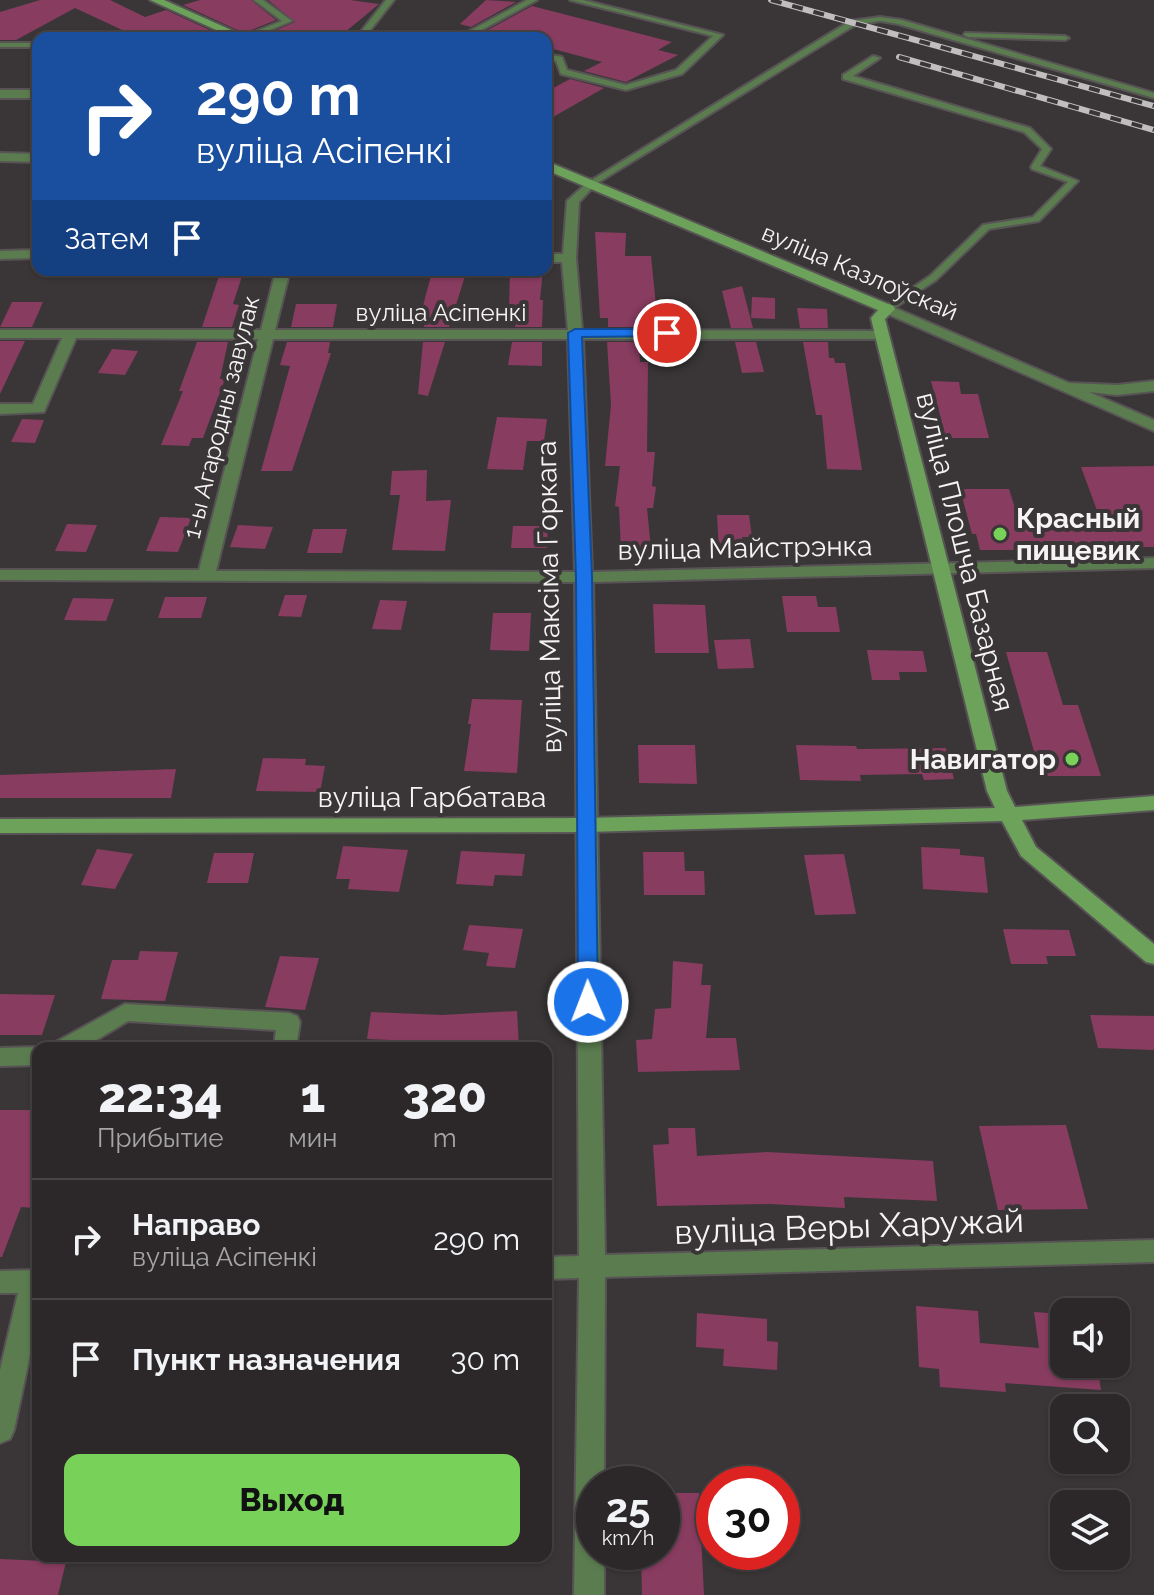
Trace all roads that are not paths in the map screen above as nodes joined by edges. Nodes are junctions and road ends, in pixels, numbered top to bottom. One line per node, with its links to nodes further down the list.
1 (155, 0): 7 (street)
2 (273, 0): 6 (lane)
3 (390, 0): 9 (lane)
4 (533, 0): 10 (lane)
5 (574, 0): 15 (lane)
6 (261, 3): 8 (lane)
7 (229, 32)
8 (259, 32)
9 (365, 32)
10 (472, 32)
11 (948, 34): 12 (lane); 19 (lane); 23 (lane)
12 (1065, 38)
13 (0, 45): 14 (lane)
14 (32, 45)
15 (552, 57)
16 (876, 58): 29 (lane)
17 (0, 94): 18 (street)
18 (32, 94)
19 (1154, 96)
20 (0, 157): 21 (street)
21 (32, 158)
22 (552, 167): 23 (street, вуліца Казлоўскай)
23 (591, 183): 27 (street, вуліца Максіма Горкага); 29 (street, вуліца Казлоўскай)
24 (32, 254): 25 (street)
25 (0, 255)
26 (552, 258): 27 (street)
27 (569, 258): 30 (street, вуліца Максіма Горкага)
28 (281, 276): 33 (street, 1-ы Агародны завулак)
29 (888, 309): 34 (street); 35 (street, вуліца Казлоўскай)
30 (575, 333): 33 (street, вуліца Асіпенкі); 34 (street, вуліца Асіпенкі); 43 (street, вуліца Максіма Горкага)
31 (0, 334): 32 (street, вуліца Асіпенкі)
32 (71, 334): 33 (street, вуліца Асіпенкі); 37 (street)
33 (266, 334): 42 (street, 1-ы Агародны завулак)
34 (882, 335): 40 (street, вуліца Плошча Базарная)
35 (1055, 384): 36 (street); 38 (street, вуліца Казлоўскай)
36 (1154, 386)
37 (0, 409)
38 (1154, 426)
39 (1154, 563): 40 (street, вуліца Майстрэнка)
40 (940, 570): 43 (street, вуліца Майстрэнка); 45 (street, вуліца Плошча Базарная)
41 (0, 575): 42 (street, вуліца Майстрэнка)
42 (206, 576): 43 (street, вуліца Майстрэнка)
43 (584, 577): 46 (street, вуліца Максіма Горкага)
44 (1154, 803): 45 (street, вуліца Гарбатава)
45 (1009, 814): 46 (street, вуліца Гарбатава); 48 (street, вуліца Плошча Базарная)
46 (585, 825): 47 (street, вуліца Гарбатава); 54 (street, вуліца Максіма Горкага)
47 (0, 826)
48 (1154, 956)
49 (74, 1042): 50 (street)
50 (286, 1042)
51 (32, 1056): 52 (street)
52 (0, 1057)
53 (1154, 1251): 54 (street, вуліца Веры Харужай)
54 (592, 1267): 55 (street, вуліца Веры Харужай); 60 (street, вуліца Максіма Горкага)
55 (552, 1268)
56 (32, 1281): 57 (street)
57 (0, 1282)
58 (32, 1298): 59 (street)
59 (0, 1430)
60 (589, 1595)

